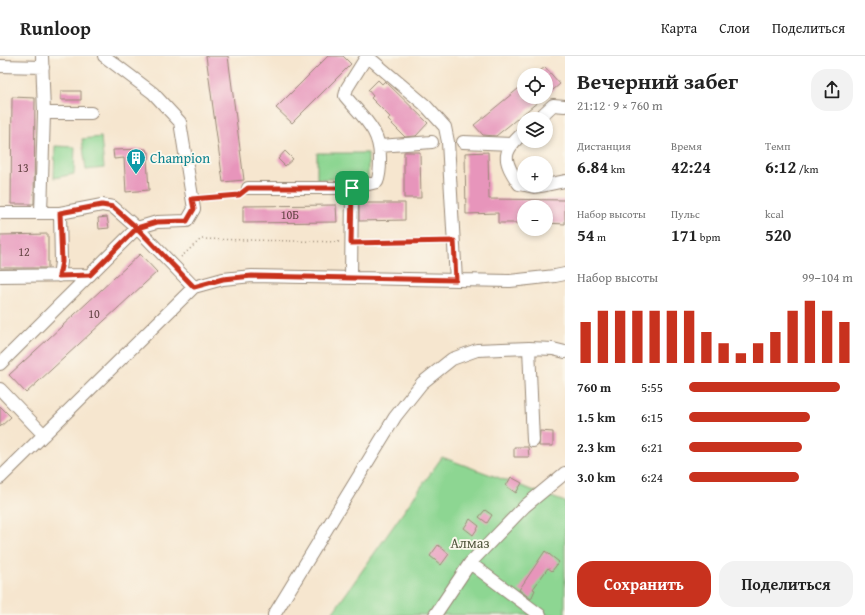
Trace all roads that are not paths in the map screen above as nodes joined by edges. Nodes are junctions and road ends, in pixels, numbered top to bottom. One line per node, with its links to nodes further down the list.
1 (104, 56): 21 (street)
2 (43, 62): 3 (street); 6 (street)
3 (0, 66)
4 (565, 106): 5 (street)
5 (546, 112)
6 (44, 113): 7 (street); 19 (street)
7 (91, 113)
8 (517, 138): 11 (street)
9 (432, 142): 12 (street)
10 (462, 142): 11 (street)
11 (511, 144): 13 (street)
12 (380, 146): 17 (street); 27 (street)
13 (517, 181)
14 (565, 181): 15 (street)
15 (553, 184)
16 (248, 188): 17 (street)
17 (352, 188): 26 (street)
18 (0, 213): 19 (street)
19 (41, 213): 20 (street)
20 (60, 213): 21 (street); 25 (street)
21 (137, 228): 23 (street); 28 (street)
22 (565, 274): 27 (street)
23 (90, 275): 25 (street); 31 (street)
24 (0, 276): 25 (street)
25 (59, 276)
26 (351, 278): 27 (street); 28 (street)
27 (456, 280)
28 (194, 287): 33 (street)
29 (529, 348): 30 (street); 34 (street); 38 (street)
30 (565, 352)
31 (0, 364)
32 (0, 389): 33 (street)
33 (44, 435): 36 (street)
34 (532, 441)
35 (565, 473): 37 (street)
36 (0, 478)
37 (470, 563): 39 (street); 40 (street)
38 (274, 615)
39 (435, 615)
40 (540, 615)

